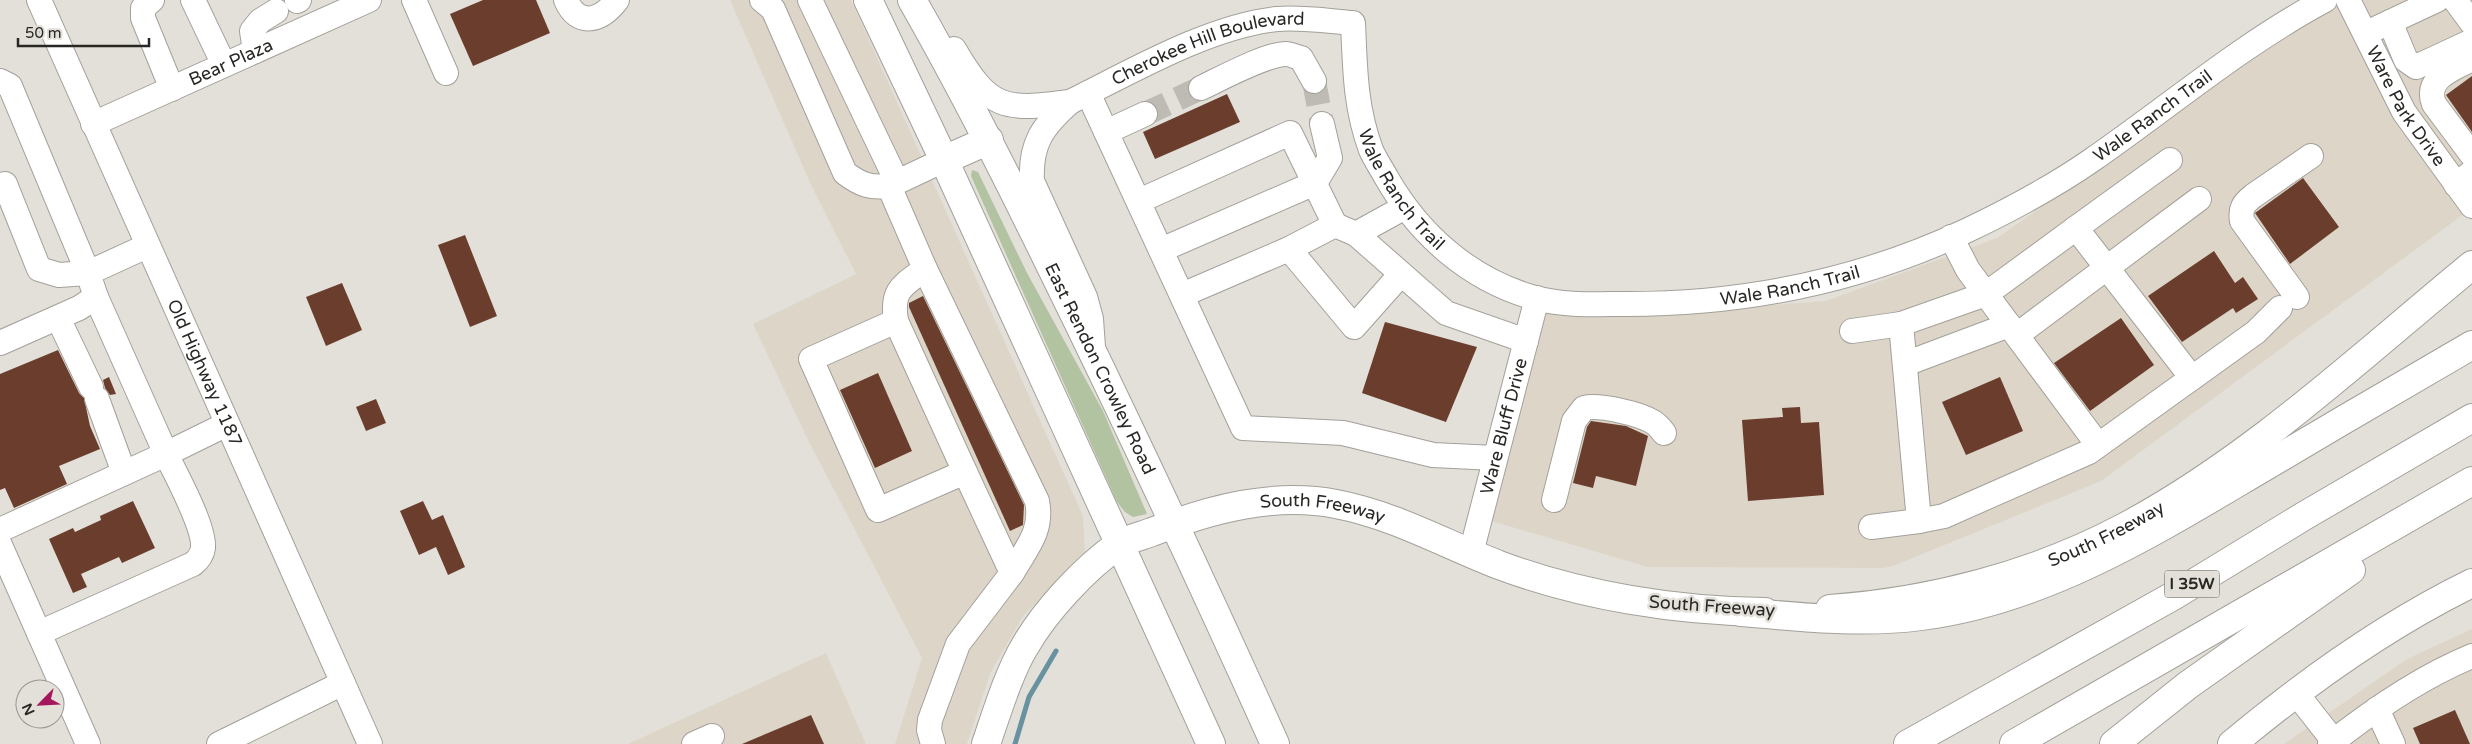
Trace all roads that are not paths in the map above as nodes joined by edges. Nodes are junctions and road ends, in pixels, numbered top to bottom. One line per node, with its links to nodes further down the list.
1 (38, 0): 35 (street, Old Highway 1187)
2 (152, 0): 32 (street)
3 (192, 0): 27 (street)
4 (369, 0): 18 (street, Bear Plaza)
5 (414, 0): 28 (street)
6 (566, 0): 7 (street)
7 (617, 0)
8 (798, 0): 17 (street)
9 (810, 0): 46 (street)
10 (868, 0): 41 (main road)
11 (912, 0): 38 (main road, East Rendon Crowley Road)
12 (919, 0): 33 (street, Cherokee Hill Boulevard)
13 (2325, 0): 53 (street, Wale Ranch Trail)
14 (2348, 0): 23 (street, Ware Park Drive)
15 (2437, 0): 20 (street)
16 (2455, 0): 22 (street)
17 (768, 5): 46 (street)
18 (336, 6): 25 (street, Bear Plaza)
19 (276, 11): 25 (street)
20 (2390, 22): 23 (street); 24 (street)
21 (1353, 23): 33 (street, Cherokee Hill Boulevard); 50 (street, Wale Ranch Trail)
22 (2472, 23)
23 (2365, 34): 43 (street, Ware Park Drive)
24 (2472, 41)
25 (255, 51): 27 (street, Bear Plaza)
26 (2472, 59): 39 (street)
27 (224, 66): 32 (street, Bear Plaza)
28 (446, 73)
29 (0, 80): 60 (street)
30 (1314, 81): 31 (street)
31 (1201, 88)
32 (172, 89): 35 (street, Bear Plaza)
33 (1079, 98): 37 (street); 74 (street, Cherokee Hill Boulevard)
34 (1145, 114): 37 (street)
35 (93, 124): 54 (street, Old Highway 1187)
36 (1322, 124): 44 (street)
37 (1106, 132): 48 (street)
38 (989, 140): 41 (main road); 74 (main road, East Rendon Crowley Road)
39 (2472, 155)
40 (2311, 156): 76 (street)
41 (944, 160): 46 (street); 92 (main road)
42 (2170, 160): 51 (street)
43 (2464, 179): 49 (street, Ware Park Drive)
44 (1315, 183): 48 (street); 52 (street); 56 (street)
45 (5, 184): 60 (street)
46 (893, 184): 59 (street)
47 (2199, 200): 58 (street)
48 (1139, 201): 56 (street)
49 (2472, 206)
50 (1405, 207): 52 (street); 65 (street, Wale Ranch Trail)
51 (2076, 228): 58 (street); 62 (street)
52 (1345, 229): 55 (street); 61 (street)
53 (1951, 237): 62 (street); 65 (street, Wale Ranch Trail)
54 (147, 246): 60 (street); 78 (street, Old Highway 1187)
55 (1289, 249): 61 (street); 63 (street)
56 (1162, 250): 63 (street)
57 (2472, 265): 97 (main road, South Freeway)
58 (2108, 268): 69 (street); 76 (street)
59 (925, 269): 67 (street); 95 (street)
60 (88, 273): 64 (street)
61 (1401, 274): 71 (street)
62 (1986, 294): 68 (street); 69 (street)
63 (1182, 295): 82 (street)
64 (96, 297): 66 (street); 81 (street)
65 (1537, 298): 71 (street, Ware Bluff Drive)
66 (58, 318): 72 (street); 84 (street)
67 (896, 321): 83 (street); 83 (street)
68 (1901, 324): 70 (street); 75 (street)
69 (2013, 330): 75 (street); 80 (street)
70 (1852, 331)
71 (1526, 341): 82 (street, Ware Bluff Drive)
72 (0, 343)
73 (2472, 345): 97 (main road)
74 (1093, 353): 89 (main road, East Rendon Crowley Road)
75 (1904, 364): 88 (street)
76 (2192, 378): 80 (street)
77 (2472, 418): 111 (main road, I 35W)
78 (227, 424): 81 (street); 100 (street, Old Highway 1187)
79 (1664, 433): 87 (street)
80 (2098, 445): 88 (street)
81 (166, 454): 84 (street); 98 (street)
82 (1495, 458): 94 (street, Ware Bluff Drive)
83 (965, 472): 95 (street)
84 (124, 474): 91 (street)
85 (2472, 481): 112 (main road)
86 (2472, 485): 113 (main road)
87 (1554, 500)
88 (1919, 521): 90 (street)
89 (1175, 523): 92 (main road, South Freeway); 94 (main road, South Freeway); 110 (main road, East Rendon Crowley Road)
90 (1871, 527)
91 (0, 530)
92 (1119, 544): 108 (main road, South Freeway); 109 (main road)
93 (0, 545): 98 (street)
94 (1471, 553): 97 (main road, South Freeway)
95 (1012, 573): 107 (street)
96 (2472, 583): 101 (main road)
97 (1741, 612)
98 (39, 633): 104 (street)
99 (2472, 656): 102 (street)
100 (343, 683): 105 (street); 106 (street, Old Highway 1187)
101 (2296, 693): 103 (street); 114 (main road)
102 (2377, 709): 103 (street); 115 (street)
103 (2333, 743)
104 (88, 744)
105 (219, 744)
106 (370, 744)
107 (933, 744)
108 (986, 744)
109 (1210, 744)
110 (1275, 744)
111 (1908, 744)
112 (2014, 744)
113 (2114, 744)
114 (2232, 744)
115 (2393, 744)

